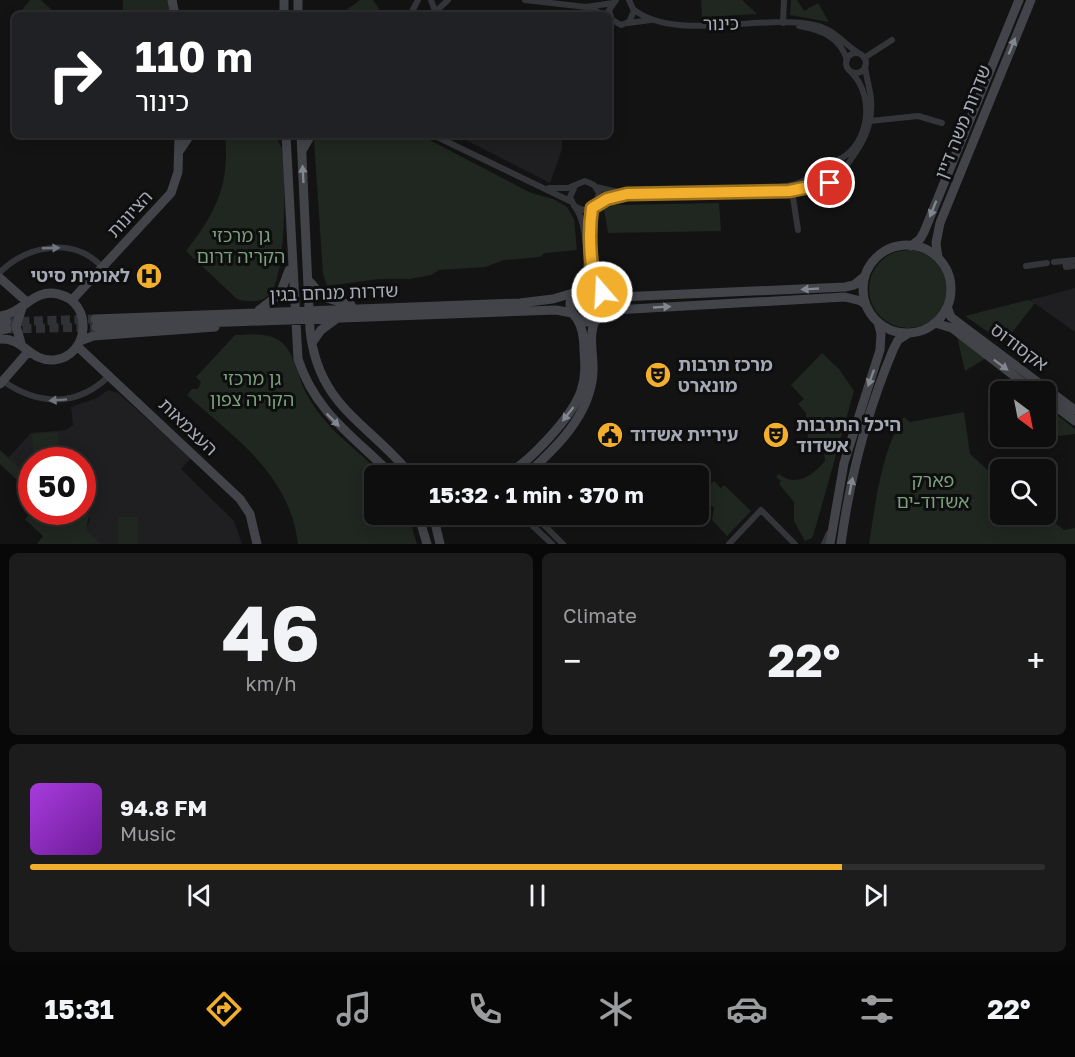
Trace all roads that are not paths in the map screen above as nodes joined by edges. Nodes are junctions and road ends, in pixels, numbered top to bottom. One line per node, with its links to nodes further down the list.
1 (448, 0): 8 (street)
2 (525, 0): 7 (street)
3 (784, 0): 14 (street)
4 (1019, 0): 44 (main road, שדרות משה דיין, one-way to 44)
5 (1031, 0): 45 (main road, שדרות משה דיין, one-way to 5)
6 (623, 2): 7 (street); 10 (street); 12 (street, כינור); 13 (street)
7 (586, 7): 9 (street)
8 (434, 12)
9 (597, 12)
10 (609, 12)
11 (612, 20): 13 (street, כינור)
12 (657, 20): 13 (street, כינור); 14 (street, כינור)
13 (627, 23)
14 (783, 23): 16 (street, כינור); 17 (street, כינור)
15 (892, 40): 17 (street)
16 (847, 60): 17 (street); 18 (street)
17 (863, 60): 18 (street); 19 (street)
18 (851, 72): 31 (street)
19 (870, 121): 20 (street); 33 (street)
20 (942, 123)
21 (179, 138): 30 (main road, הציונות)
22 (188, 138): 30 (main road)
23 (280, 138): 28 (main road)
24 (286, 138): 28 (main road)
25 (302, 138): 29 (main road)
26 (309, 138): 29 (main road)
27 (440, 138): 34 (street)
28 (286, 148): 46 (main road)
29 (302, 151): 53 (main road, one-way to 29)
30 (179, 152): 49 (main road, הציונות)
31 (829, 163): 32 (street); 33 (street)
32 (820, 169): 33 (street); 38 (street)
33 (834, 181): 37 (street); 40 (street)
34 (534, 184): 35 (street); 41 (street)
35 (575, 186): 36 (street); 41 (street)
36 (596, 187): 39 (street); 42 (street)
37 (792, 191): 38 (street); 43 (street)
38 (730, 192): 39 (street)
39 (627, 194): 42 (street)
40 (847, 199)
41 (573, 204): 42 (street); 54 (street)
42 (594, 207): 55 (street)
43 (798, 230)
44 (911, 246): 45 (main road); 51 (main road)
45 (938, 258): 60 (main road)
46 (291, 259): 62 (main road); 66 (main road)
47 (1074, 263): 48 (street)
48 (1026, 266)
49 (103, 268): 50 (street, one-way to 49); 57 (main road, הציונות)
50 (0, 272)
51 (865, 276): 55 (main road, one-way to 55); 59 (main road)
52 (0, 278): 58 (main road)
53 (308, 278): 61 (main road); 65 (main road)
54 (582, 287): 55 (main road); 56 (main road)
55 (600, 291): 64 (main road)
56 (573, 293): 61 (main road, שדרות מנחם בגין); 67 (main road)
57 (74, 303): 58 (main road); 63 (main road); 77 (main road)
58 (25, 305): 73 (main road); 78 (main road)
59 (866, 305): 64 (main road, one-way to 59); 71 (main road)
60 (947, 307): 72 (main road); 83 (main road, אקסודוס)
61 (365, 308): 65 (main road, שדרות מנחם בגין)
62 (257, 312): 63 (main road, שדרות מנחם בגין); 66 (main road, שדרות מנחם בגין)
63 (221, 313): 70 (main road, שדרות מנחם בגין)
64 (604, 313): 69 (main road)
65 (310, 314): 66 (main road, שדרות מנחם בגין); 68 (main road, שדרות מנחם בגין); 76 (main road)
66 (294, 315): 70 (main road, שדרות מנחם בגין); 85 (main road, one-way to 85)
67 (574, 316): 68 (main road, שדרות מנחם בגין); 69 (main road); 87 (main road, one-way to 87)
68 (338, 318): 76 (main road)
69 (595, 321): 88 (main road)
70 (242, 322): 77 (main road)
71 (878, 322): 74 (main road); 93 (main road, one-way to 93)
72 (935, 323): 74 (main road); 80 (main road, אקסודוס, one-way to 80)
73 (3, 324)
74 (909, 333): 103 (main road, one-way to 74)
75 (0, 339): 78 (main road)
76 (312, 343): 86 (main road)
77 (79, 344): 78 (main road); 79 (main road, העצמאות)
78 (25, 348): 81 (main road)
79 (109, 376): 81 (street, one-way to 81); 94 (main road, העצמאות)
80 (1021, 381)
81 (1, 382)
82 (1056, 407): 84 (main road, אקסודוס)
83 (1075, 410)
84 (1075, 422)
85 (381, 465)
86 (401, 465)
87 (518, 465)
88 (536, 465)
89 (421, 525): 95 (main road)
90 (436, 525): 96 (main road)
91 (532, 525): 97 (street)
92 (544, 525): 98 (street)
93 (833, 525): 101 (street); 102 (main road)
94 (257, 544)
95 (427, 544)
96 (440, 544)
97 (552, 544)
98 (563, 544)
99 (729, 544): 100 (street)
100 (795, 544)
101 (824, 544)
102 (830, 544)
103 (841, 544)

